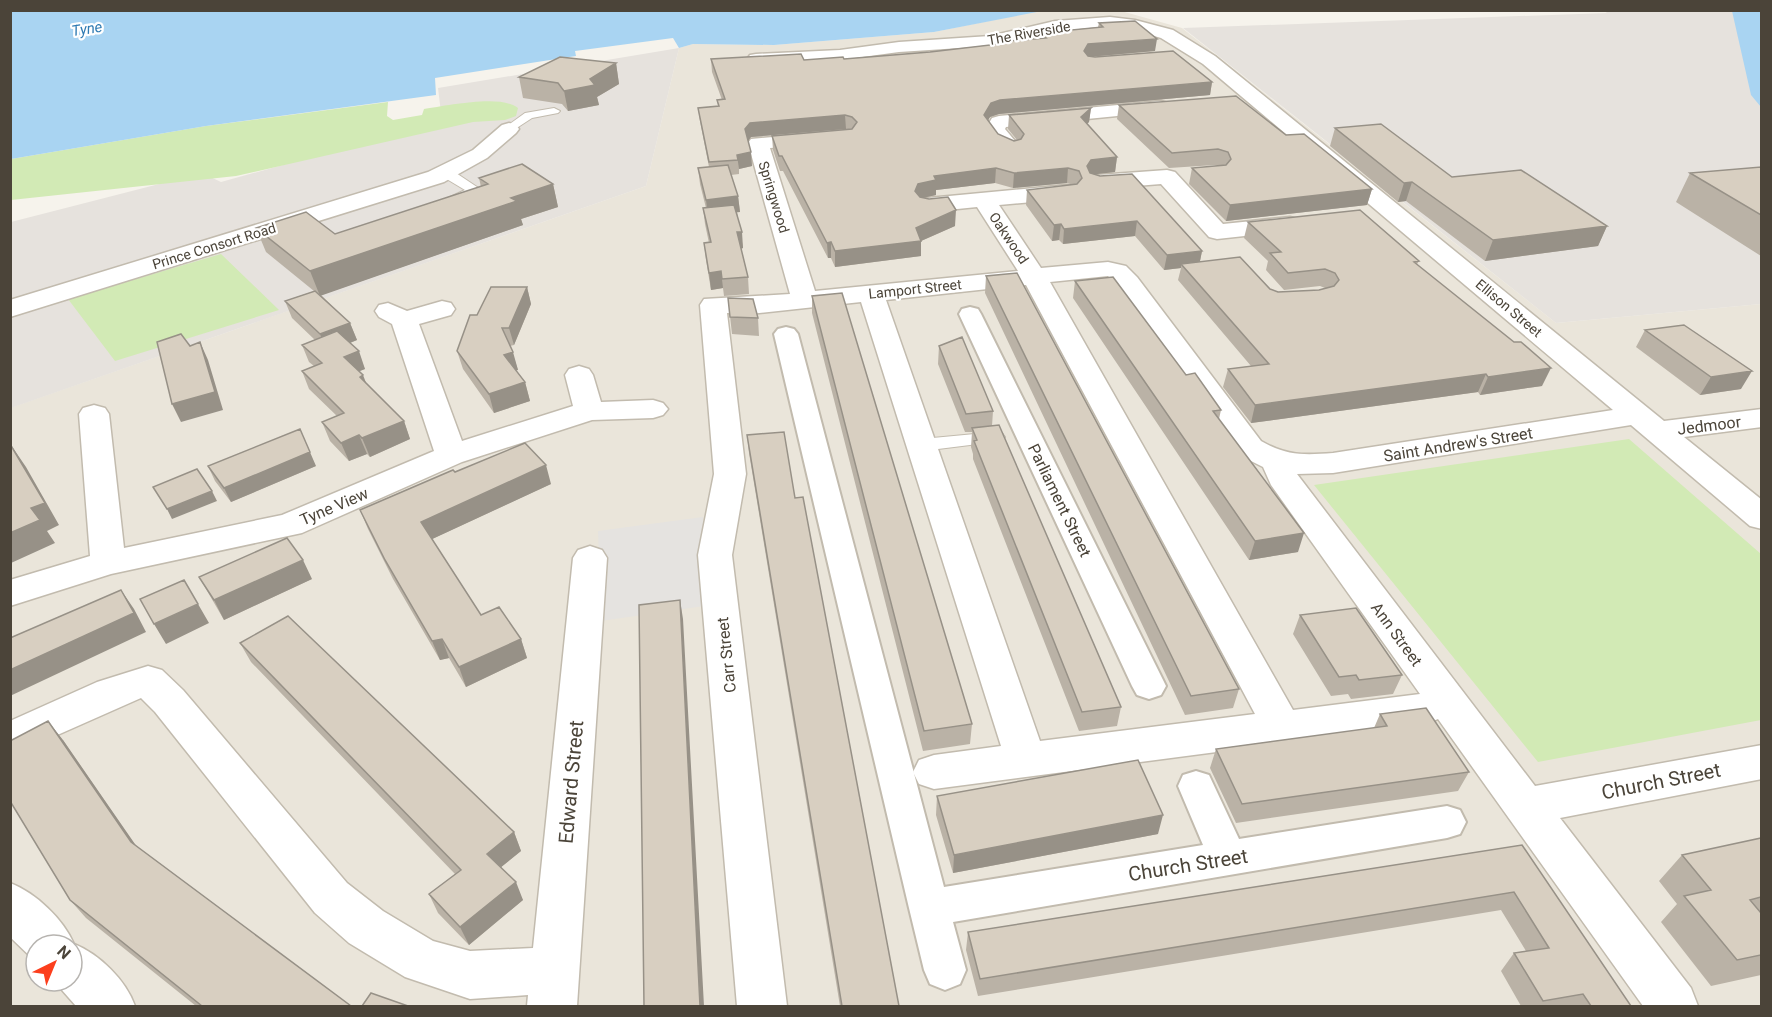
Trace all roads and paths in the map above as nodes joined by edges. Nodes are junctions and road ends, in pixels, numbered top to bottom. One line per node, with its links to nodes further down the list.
1 (1188, 46): 2 (street); 3 (street, The Riverside); 5 (street, The Riverside)
2 (1164, 55)
3 (743, 59)
4 (1183, 66): 5 (street)
5 (1218, 69): 6 (street, The Riverside)
6 (1244, 100): 20 (street, Ellison Street)
7 (1186, 105): 11 (street)
8 (554, 111): 9 (lane)
9 (509, 129): 12 (street, Prince Consort Road)
10 (834, 138): 27 (street, Springwood)
11 (1011, 148)
12 (446, 172): 18 (lane); 29 (street, Prince Consort Road)
13 (1191, 175): 14 (street)
14 (1167, 177): 15 (street); 23 (street)
15 (1098, 182)
16 (1067, 192): 17 (street, Oakwood)
17 (984, 200): 19 (street, Oakwood); 25 (street, Oakwood)
18 (442, 202)
19 (928, 205)
20 (1393, 213): 21 (street); 38 (street, Ellison Street)
21 (1358, 216)
22 (1311, 222): 23 (street)
23 (1217, 232): 24 (street)
24 (1239, 257)
25 (1034, 276): 26 (street, Lamport Street); 42 (street, Lamport Street); 49 (street, Oakwood)
26 (871, 294): 27 (street, Lamport Street); 40 (street)
27 (806, 300): 28 (street, Lamport Street)
28 (713, 304): 65 (street, Carr Street)
29 (10, 309)
30 (442, 309): 41 (street)
31 (970, 314): 47 (street, Parliament Street)
32 (786, 334): 59 (street)
33 (579, 375): 35 (street)
34 (653, 409): 35 (street, Tyne View)
35 (589, 411): 41 (street, Tyne View)
36 (94, 414): 45 (street)
37 (1761, 418): 38 (street, Jedmoor)
38 (1647, 423): 42 (street, Saint Andrew's Street); 43 (street, Ellison Street)
39 (1000, 436): 40 (lane)
40 (922, 445): 51 (street)
41 (452, 455): 45 (street, Tyne View)
42 (1278, 463): 48 (street, Ann Street)
43 (1761, 518)
44 (590, 558): 63 (street, Edward Street)
45 (108, 563): 46 (street, Tyne View)
46 (10, 593)
47 (1149, 686)
48 (1450, 705): 49 (street); 55 (street, Ann Street)
49 (1282, 727): 51 (street)
50 (10, 740): 63 (street)
51 (1026, 760): 53 (street)
52 (1761, 762): 55 (street, Church Street)
53 (934, 772)
54 (1196, 786): 57 (street)
55 (1525, 806): 66 (street, Ann Street)
56 (1447, 822): 57 (street, Church Street)
57 (1228, 858): 59 (street, Church Street)
58 (10, 904): 60 (street)
59 (929, 908): 61 (street)
60 (38, 933)
61 (945, 970)
62 (84, 980): 64 (street)
63 (553, 988)
64 (110, 1006)
65 (762, 1006)
66 (1673, 1006)

